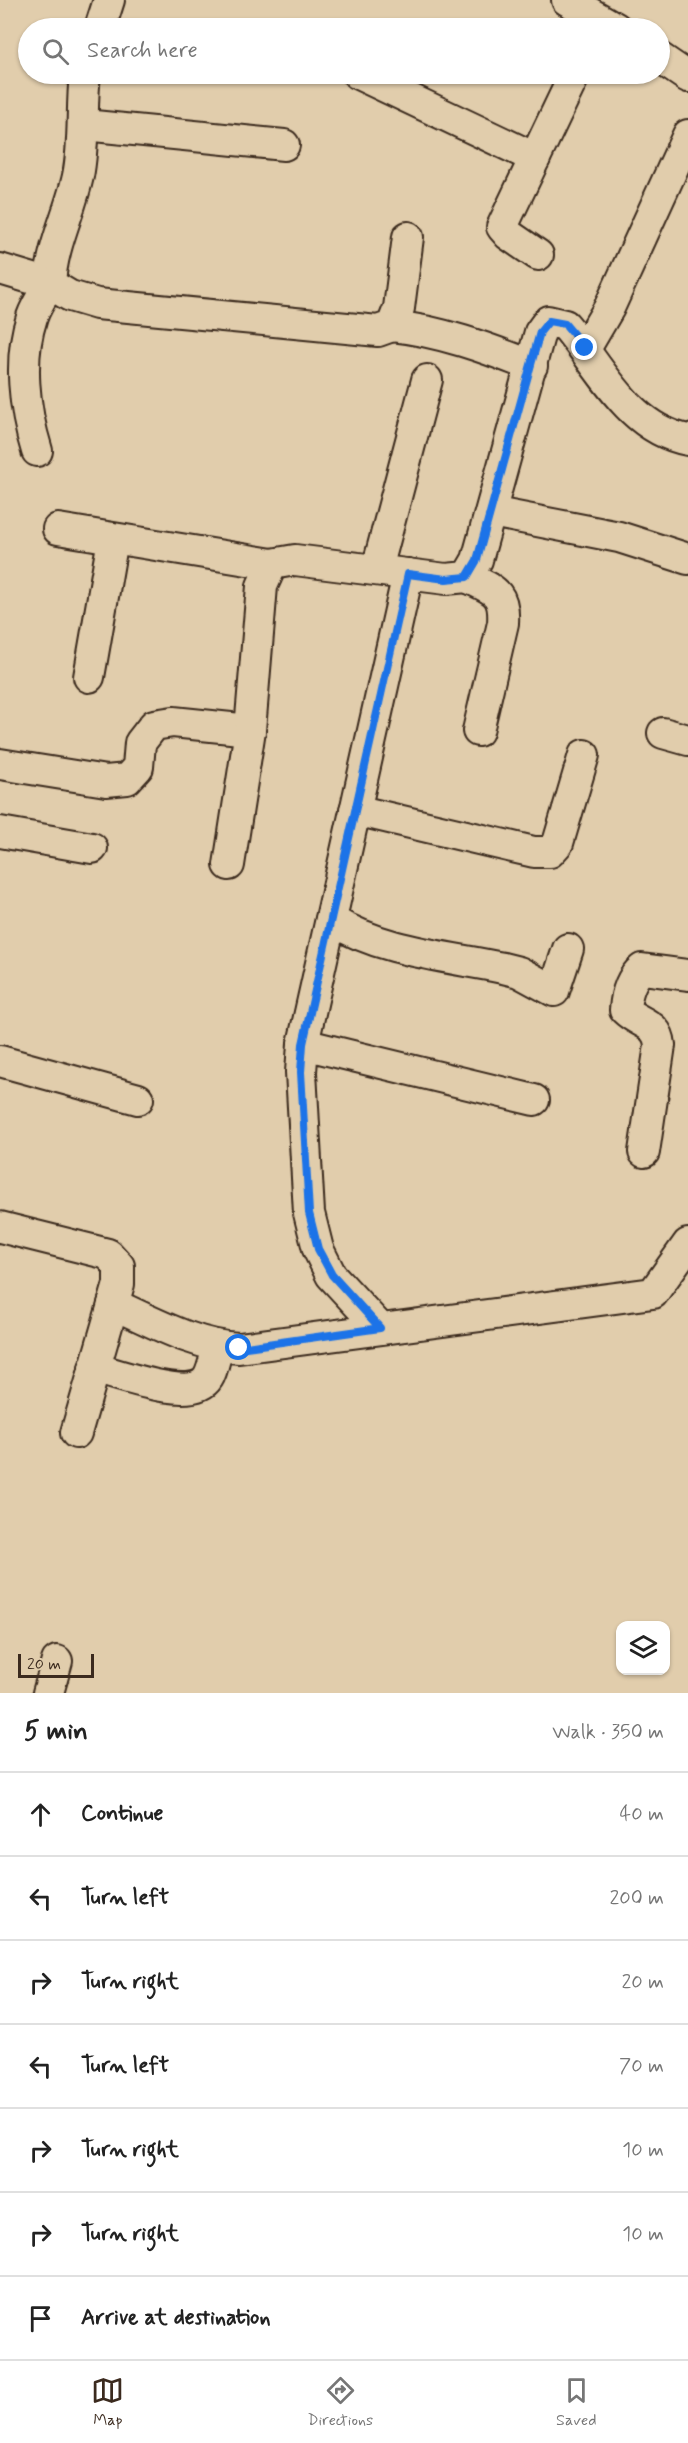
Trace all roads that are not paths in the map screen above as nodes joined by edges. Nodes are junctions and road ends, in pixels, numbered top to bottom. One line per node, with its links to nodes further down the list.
1 (109, 0): 3 (street)
2 (573, 1): 4 (street)
3 (103, 18)
4 (595, 18)
5 (670, 65): 6 (street)
6 (688, 77)
7 (85, 84): 10 (street)
8 (379, 84): 13 (street)
9 (571, 84): 13 (street)
10 (84, 125): 12 (street); 17 (street)
11 (688, 135): 19 (street)
12 (284, 145)
13 (535, 158): 15 (street)
14 (408, 237): 18 (street)
15 (538, 255)
16 (0, 269): 17 (street)
17 (50, 284): 18 (street); 23 (street)
18 (392, 326): 20 (street)
19 (585, 348): 20 (street); 22 (street)
20 (532, 366): 24 (street)
21 (427, 380): 29 (street)
22 (688, 440)
23 (37, 451)
24 (491, 512): 27 (street); 31 (street)
25 (58, 529): 26 (street)
26 (114, 539): 28 (street); 32 (street)
27 (688, 558)
28 (272, 564): 29 (street); 33 (street)
29 (377, 569): 30 (street)
30 (408, 574): 31 (street); 37 (street)
31 (467, 577): 34 (street)
32 (89, 677)
33 (250, 730): 36 (street); 40 (street)
34 (478, 731)
35 (584, 755): 37 (street)
36 (0, 764)
37 (355, 810): 41 (street)
38 (0, 832): 39 (street)
39 (92, 848)
40 (229, 865)
41 (331, 920): 42 (street); 44 (street)
42 (568, 949)
43 (688, 975): 48 (street)
44 (303, 1044): 47 (street); 52 (street)
45 (0, 1061): 46 (street)
46 (138, 1099)
47 (534, 1100)
48 (644, 1152)
49 (0, 1227): 51 (street)
50 (688, 1244): 52 (street)
51 (113, 1304): 53 (street); 54 (street)
52 (380, 1328): 53 (street)
53 (218, 1347): 54 (street)
54 (94, 1368): 55 (street)
55 (76, 1433)
56 (57, 1661): 57 (street)
57 (48, 1693)

